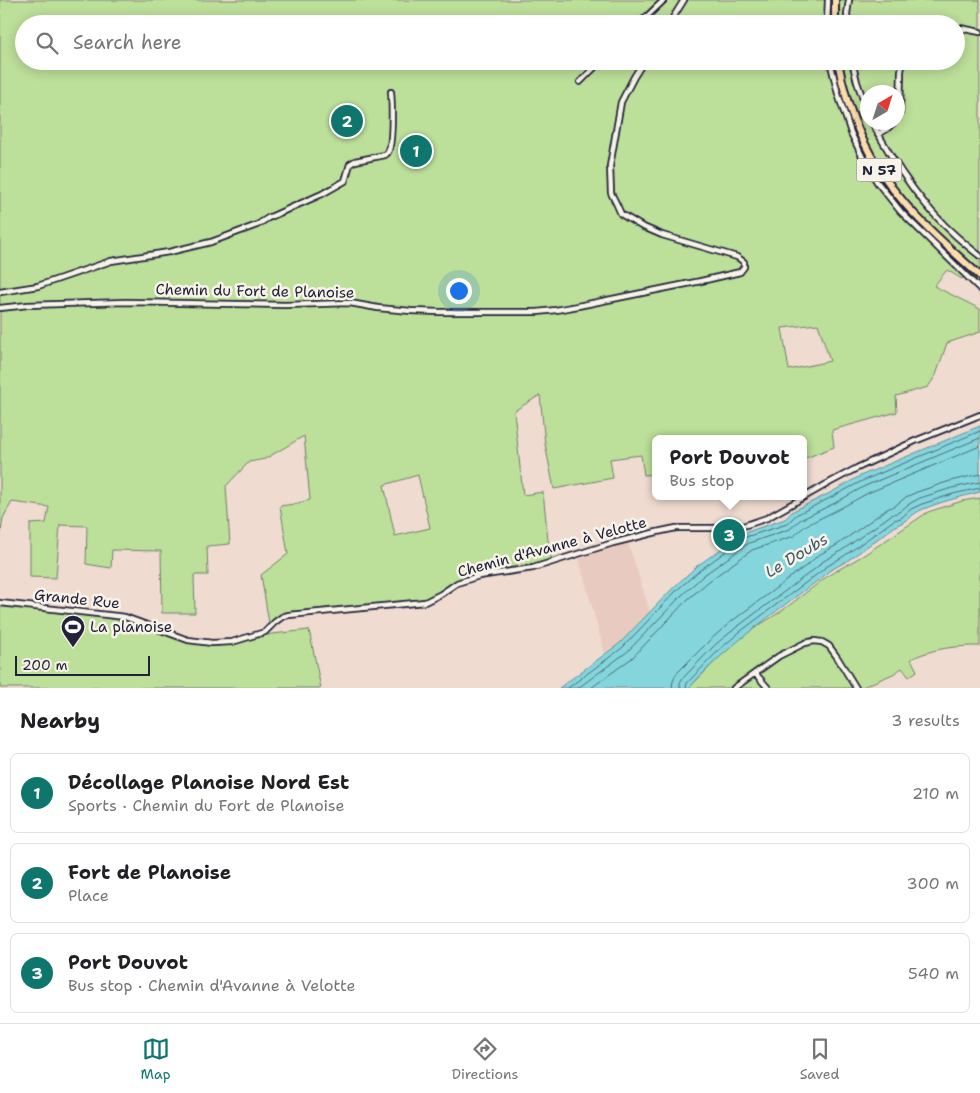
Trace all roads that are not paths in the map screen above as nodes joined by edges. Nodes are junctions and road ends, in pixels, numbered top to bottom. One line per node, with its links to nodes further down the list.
1 (664, 0): 6 (street)
2 (684, 0): 7 (street)
3 (828, 0): 8 (street)
4 (835, 0): 9 (main road)
5 (849, 0): 10 (street)
6 (649, 15)
7 (674, 15)
8 (827, 15)
9 (835, 15)
10 (847, 15)
11 (965, 29): 12 (street)
12 (980, 32)
13 (592, 70): 19 (street)
14 (638, 70): 30 (street, Chemin du Fort de Planoise)
15 (832, 70): 28 (street)
16 (840, 70): 27 (main road, N 57)
17 (854, 70): 21 (street)
18 (901, 70): 20 (street)
19 (580, 82)
20 (901, 85)
21 (860, 90)
22 (391, 92): 29 (street)
23 (876, 130): 25 (street)
24 (885, 130): 25 (street)
25 (878, 134): 26 (street)
26 (980, 256)
27 (980, 276)
28 (980, 289)
29 (0, 292)
30 (0, 308)
31 (980, 414): 32 (street, Chemin d'Avanne à Velotte)
32 (807, 495)
33 (799, 500): 35 (street, Chemin d'Avanne à Velotte)
34 (0, 604): 35 (street, Grande Rue)
35 (265, 632)
36 (755, 673): 37 (street); 38 (street); 39 (street)
37 (734, 688)
38 (768, 688)
39 (856, 688)

